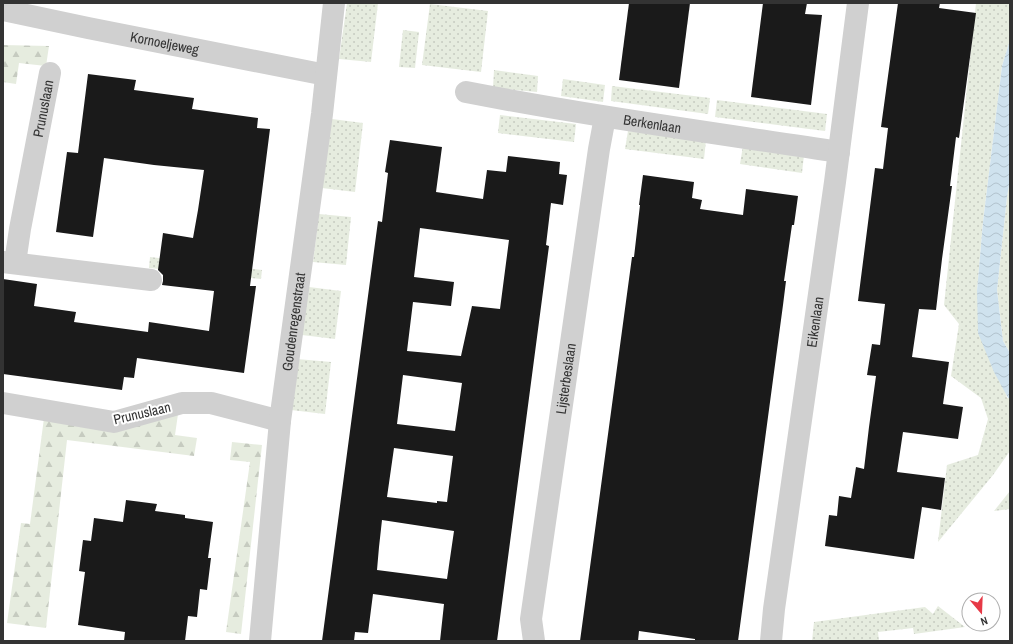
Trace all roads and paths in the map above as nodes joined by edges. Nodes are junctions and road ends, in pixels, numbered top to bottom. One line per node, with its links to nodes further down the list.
1 (334, 3): 5 (street, Goudenregenstraat)
2 (858, 3): 8 (street, Eikenlaan)
3 (3, 10): 5 (street, Kornoeljeweg)
4 (50, 73): 9 (street, Prunuslaan)
5 (326, 75): 12 (street, Goudenregenstraat)
6 (466, 92): 7 (street, Berkenlaan)
7 (605, 117): 8 (street, Berkenlaan); 14 (street, Lijsterbeslaan)
8 (839, 152): 15 (street, Eikenlaan)
9 (9, 262): 10 (street, Prunuslaan)
10 (151, 280)
11 (3, 403): 12 (street, Prunuslaan)
12 (280, 421): 13 (street, Goudenregenstraat)
13 (260, 641)
14 (534, 641)
15 (771, 641)

